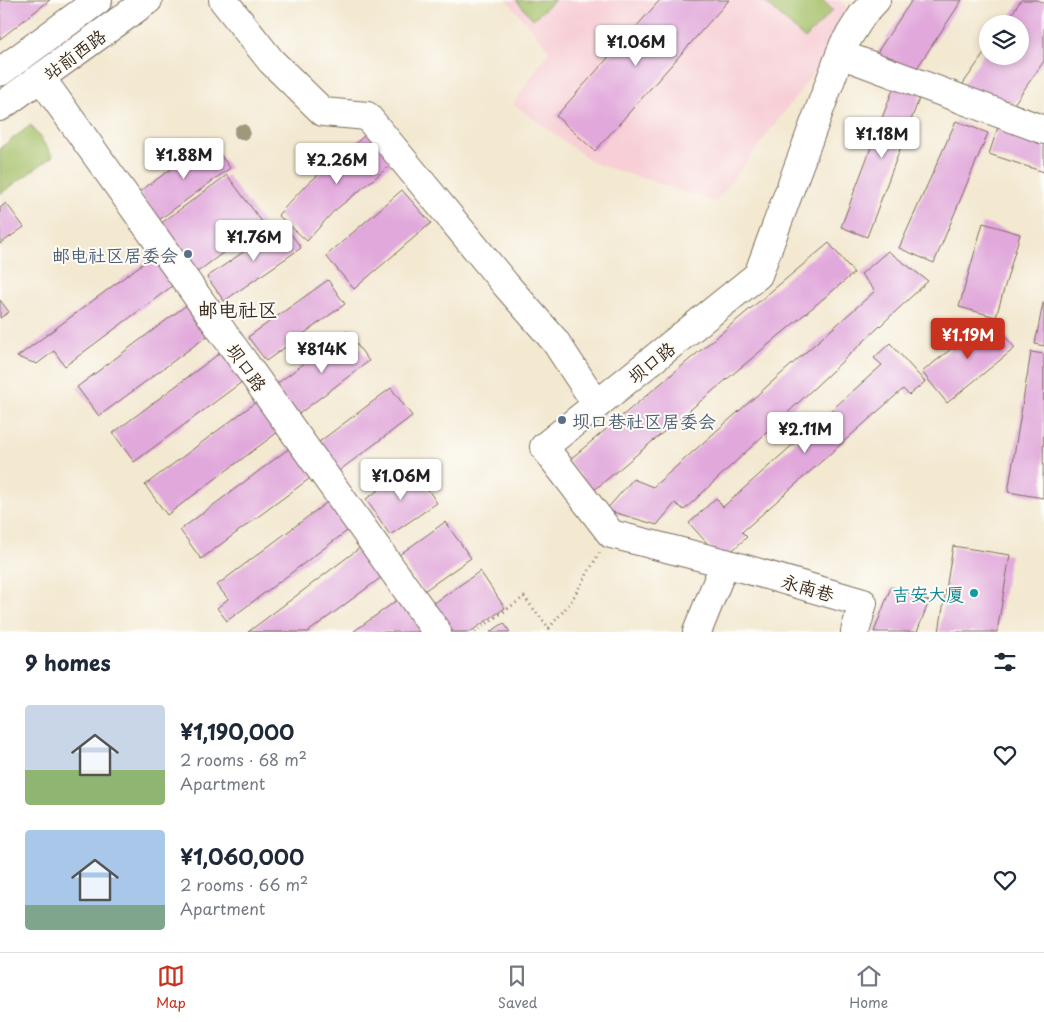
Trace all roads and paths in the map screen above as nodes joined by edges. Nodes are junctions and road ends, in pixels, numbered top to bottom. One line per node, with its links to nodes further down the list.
1 (98, 0): 6 (main road, 站前西路)
2 (148, 0): 7 (main road, 站前西路)
3 (223, 0): 10 (main road)
4 (862, 5): 5 (main road, 坝口路)
5 (840, 54): 9 (main road); 10 (main road, 坝口路)
6 (0, 72)
7 (40, 78): 8 (main road, 站前西路); 13 (main road, 坝口路)
8 (0, 107)
9 (1044, 130)
10 (598, 405): 11 (main road, 坝口路)
11 (611, 534): 12 (main road); 14 (path)
12 (725, 563): 15 (main road); 16 (main road, 永南巷)
13 (437, 632)
14 (475, 632)
15 (697, 632)
16 (855, 632)

